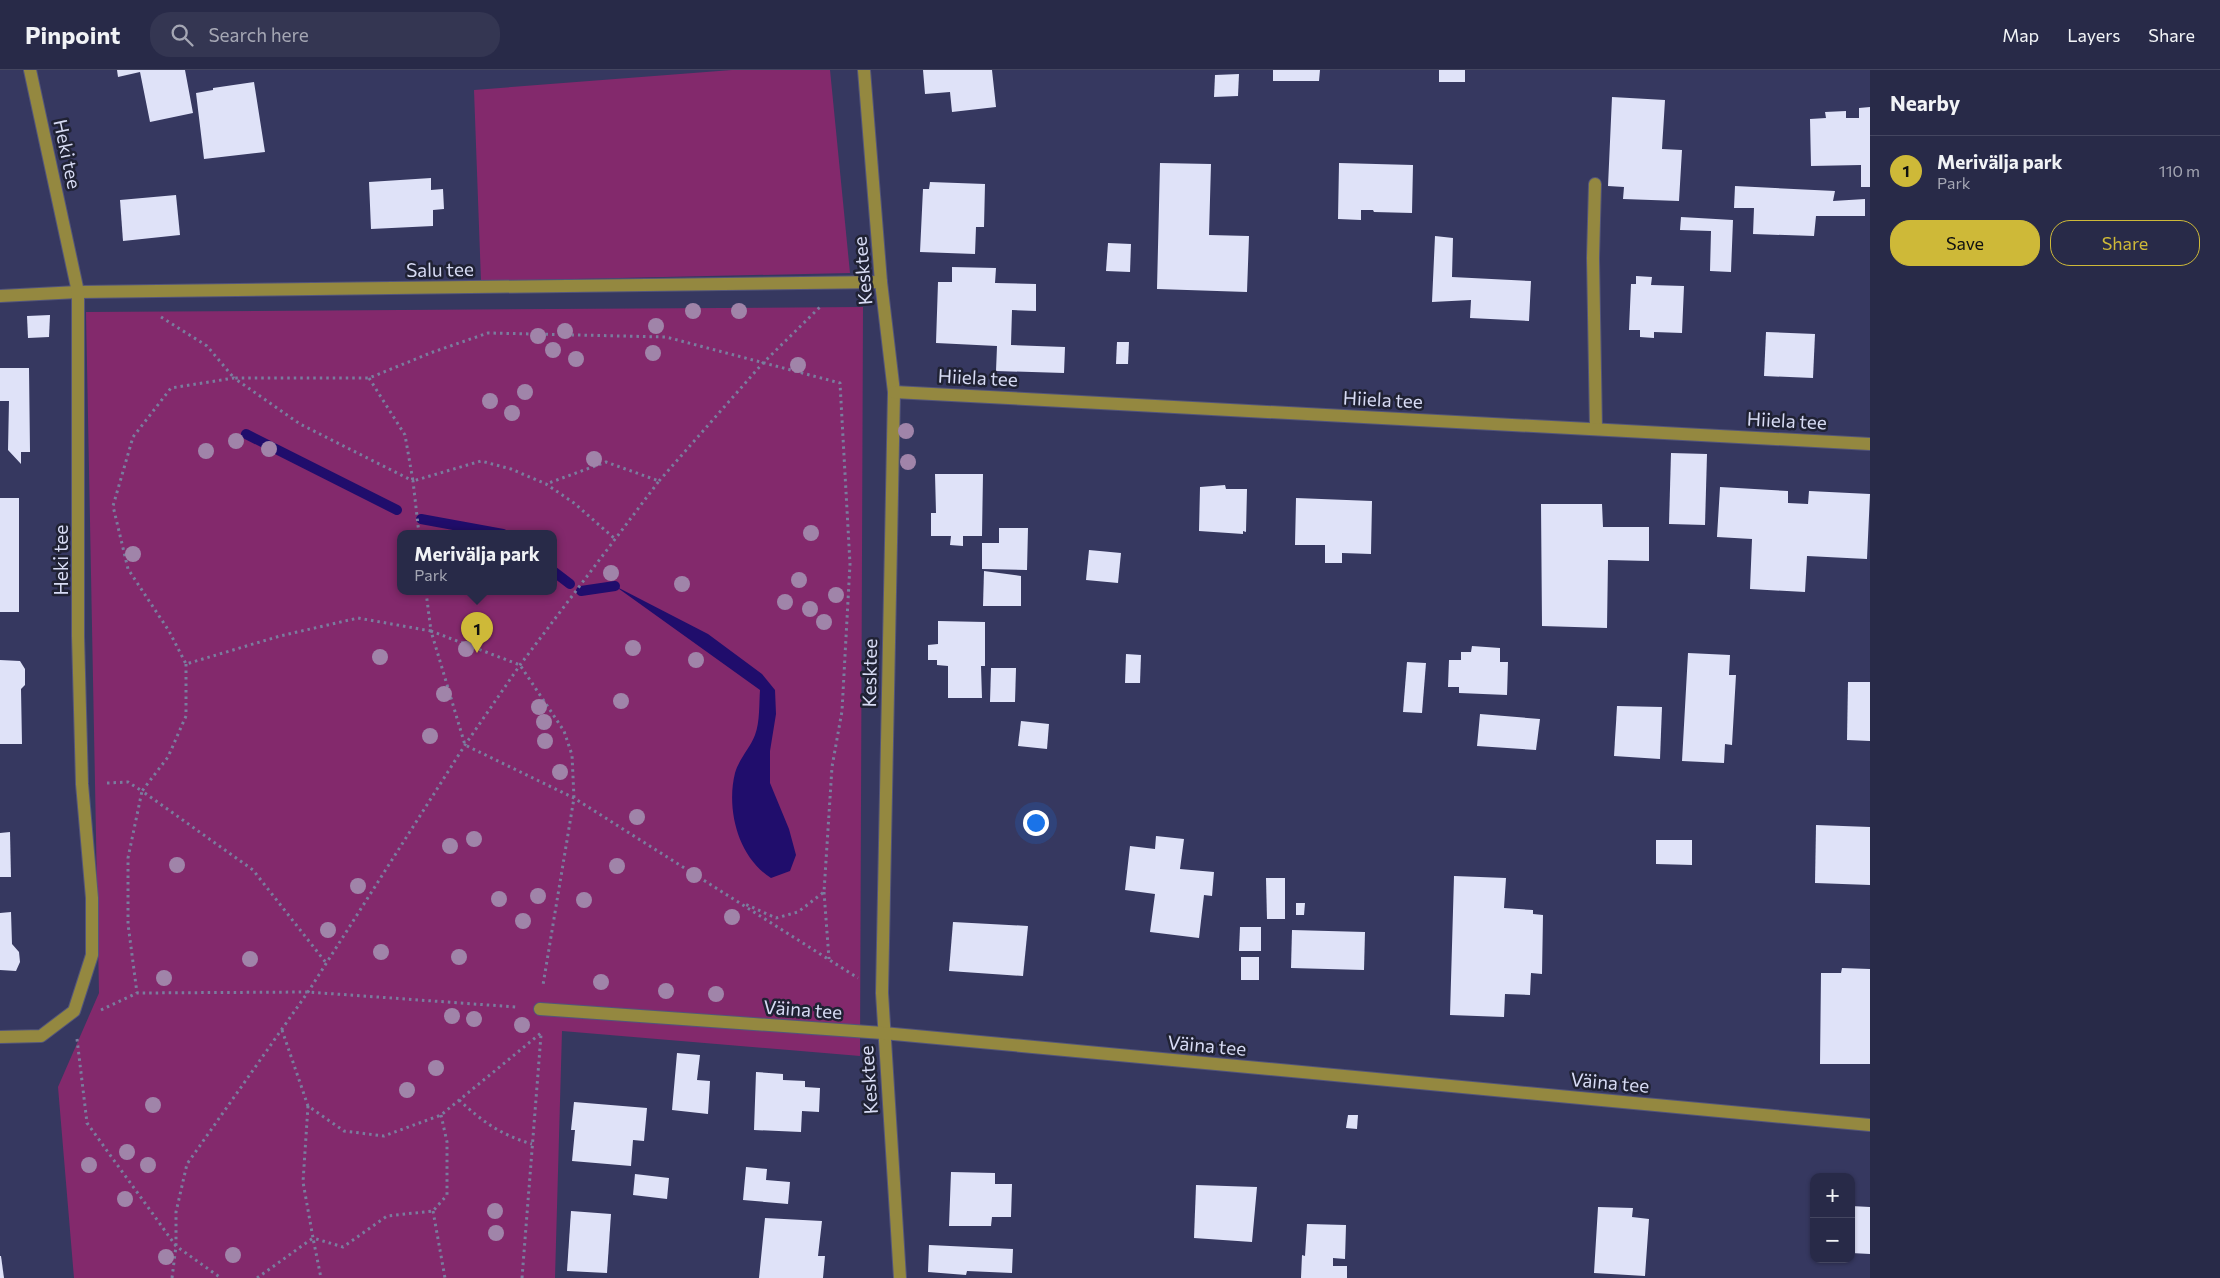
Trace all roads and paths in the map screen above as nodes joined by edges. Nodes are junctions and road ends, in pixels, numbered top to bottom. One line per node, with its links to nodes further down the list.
1 (30, 70): 6 (street, Heki tee)
2 (864, 70): 4 (street, Kesktee)
3 (1594, 184): 13 (street)
4 (881, 282): 5 (street, Salu tee); 12 (street, Kesktee)
5 (845, 283): 7 (street, Salu tee); 9 (path)
6 (78, 292): 7 (street, Salu tee); 8 (street, Salu tee); 25 (street, Heki tee)
7 (129, 292): 10 (path)
8 (0, 296)
9 (762, 364): 11 (path); 16 (path); 28 (path)
10 (234, 378): 11 (path); 15 (path); 22 (path)
11 (369, 378): 15 (path)
12 (894, 392): 13 (street, Hiiela tee); 34 (street, Kesktee)
13 (1596, 429): 14 (street, Hiiela tee)
14 (1870, 444)
15 (413, 481): 17 (path); 18 (path)
16 (659, 481): 17 (path); 19 (path)
17 (546, 484): 19 (path)
18 (419, 530)
19 (614, 538): 23 (path)
20 (426, 595): 21 (path)
21 (431, 631): 22 (path); 23 (path); 24 (path)
22 (186, 664): 26 (path)
23 (520, 665): 24 (path); 27 (path)
24 (465, 745): 27 (path); 31 (path)
25 (82, 784): 26 (path); 41 (street, Heki tee)
26 (142, 791): 31 (path); 33 (path)
27 (574, 798): 29 (path); 35 (path)
28 (824, 892): 29 (path); 30 (path)
29 (733, 898): 30 (path)
30 (829, 960): 34 (path)
31 (327, 964): 32 (path)
32 (308, 992): 33 (path); 35 (path); 37 (path)
33 (137, 993): 36 (path)
34 (882, 993): 39 (street, Kesktee)
35 (540, 1009): 39 (street, Väina tee); 40 (path)
36 (92, 1013)
37 (282, 1030): 43 (path); 49 (path)
38 (76, 1031): 49 (path)
39 (883, 1033): 45 (street, Väina tee); 56 (street, Kesktee)
40 (541, 1035): 42 (path); 46 (path)
41 (0, 1037)
42 (460, 1100): 44 (path); 46 (path)
43 (308, 1106): 44 (path); 48 (path)
44 (441, 1115): 47 (path)
45 (1870, 1126)
46 (532, 1144): 55 (path)
47 (433, 1211): 48 (path); 54 (path)
48 (313, 1238): 52 (path); 53 (path)
49 (176, 1246): 50 (path); 51 (path)
50 (172, 1278)
51 (221, 1278)
52 (257, 1278)
53 (322, 1278)
54 (445, 1278)
55 (522, 1278)
56 (900, 1278)

